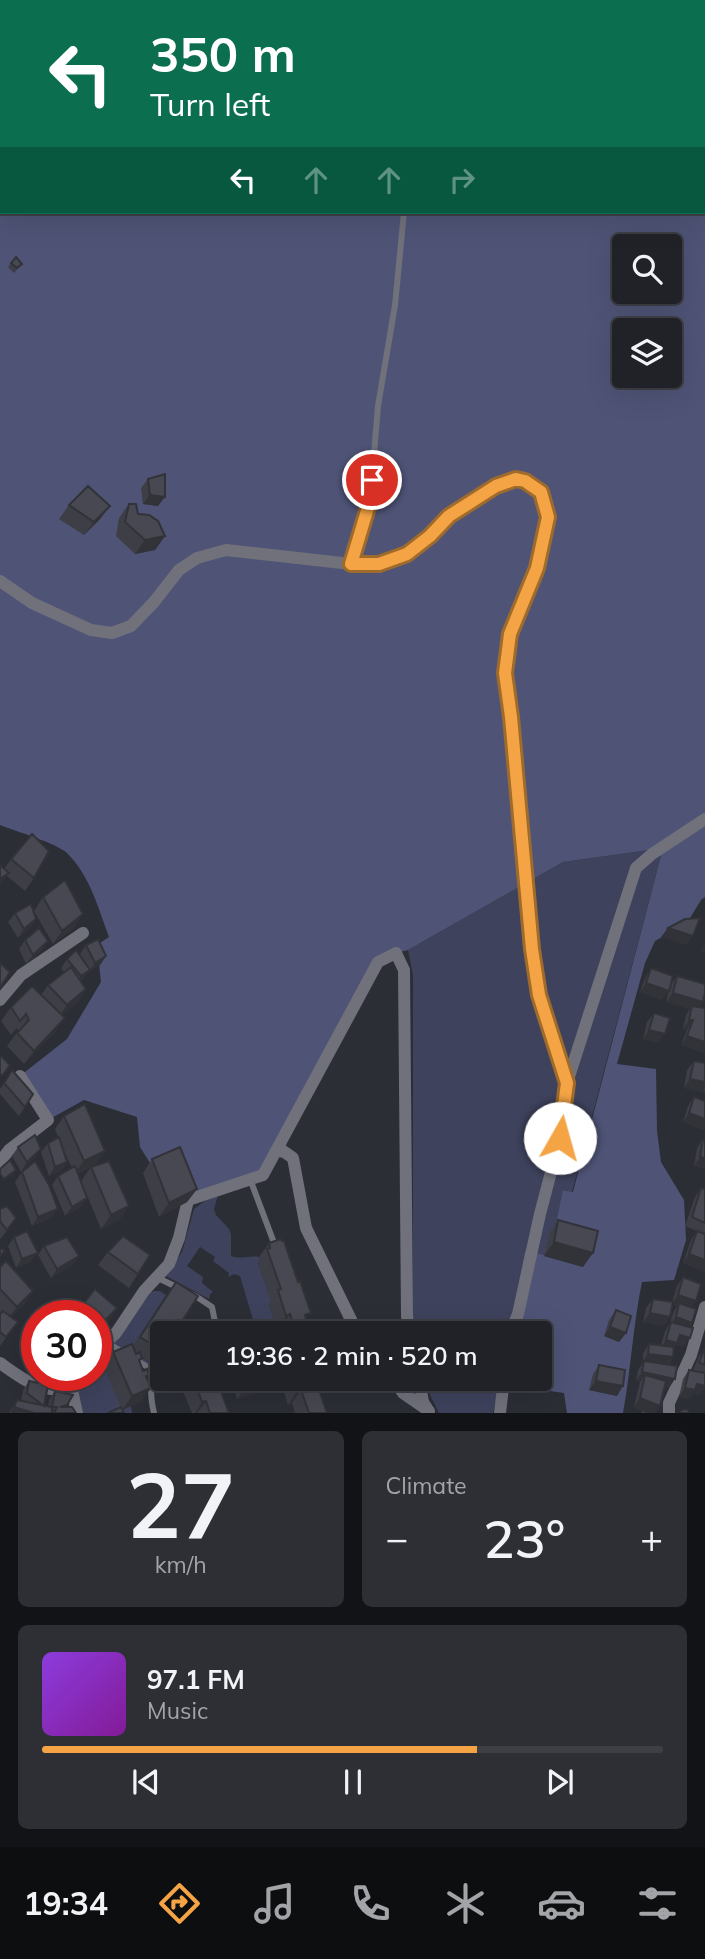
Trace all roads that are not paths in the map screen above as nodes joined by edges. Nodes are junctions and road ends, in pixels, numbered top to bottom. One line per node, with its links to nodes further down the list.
1 (349, 0): 2 (lane)
2 (355, 0)
3 (404, 214): 4 (lane)
4 (351, 564): 5 (street); 10 (street)
5 (0, 581)
6 (705, 819): 10 (street)
7 (83, 933): 8 (street)
8 (0, 1000)
9 (20, 1076): 12 (street)
10 (567, 1083): 20 (street)
11 (275, 1152): 13 (street); 18 (street); 19 (street)
12 (0, 1163)
13 (250, 1179): 14 (street); 15 (lane)
14 (158, 1278): 17 (lane); 21 (street)
15 (291, 1288)
16 (705, 1307): 35 (street)
17 (215, 1321)
18 (352, 1321)
19 (408, 1321)
20 (515, 1321)
21 (112, 1337)
22 (112, 1352): 24 (lane)
23 (0, 1363): 25 (street)
24 (150, 1369)
25 (21, 1379)
26 (72, 1391): 32 (street)
27 (152, 1391): 33 (lane)
28 (402, 1391): 31 (street)
29 (421, 1391): 31 (street)
30 (503, 1391): 34 (street)
31 (429, 1412)
32 (77, 1413)
33 (154, 1413)
34 (500, 1413)
35 (669, 1413)

